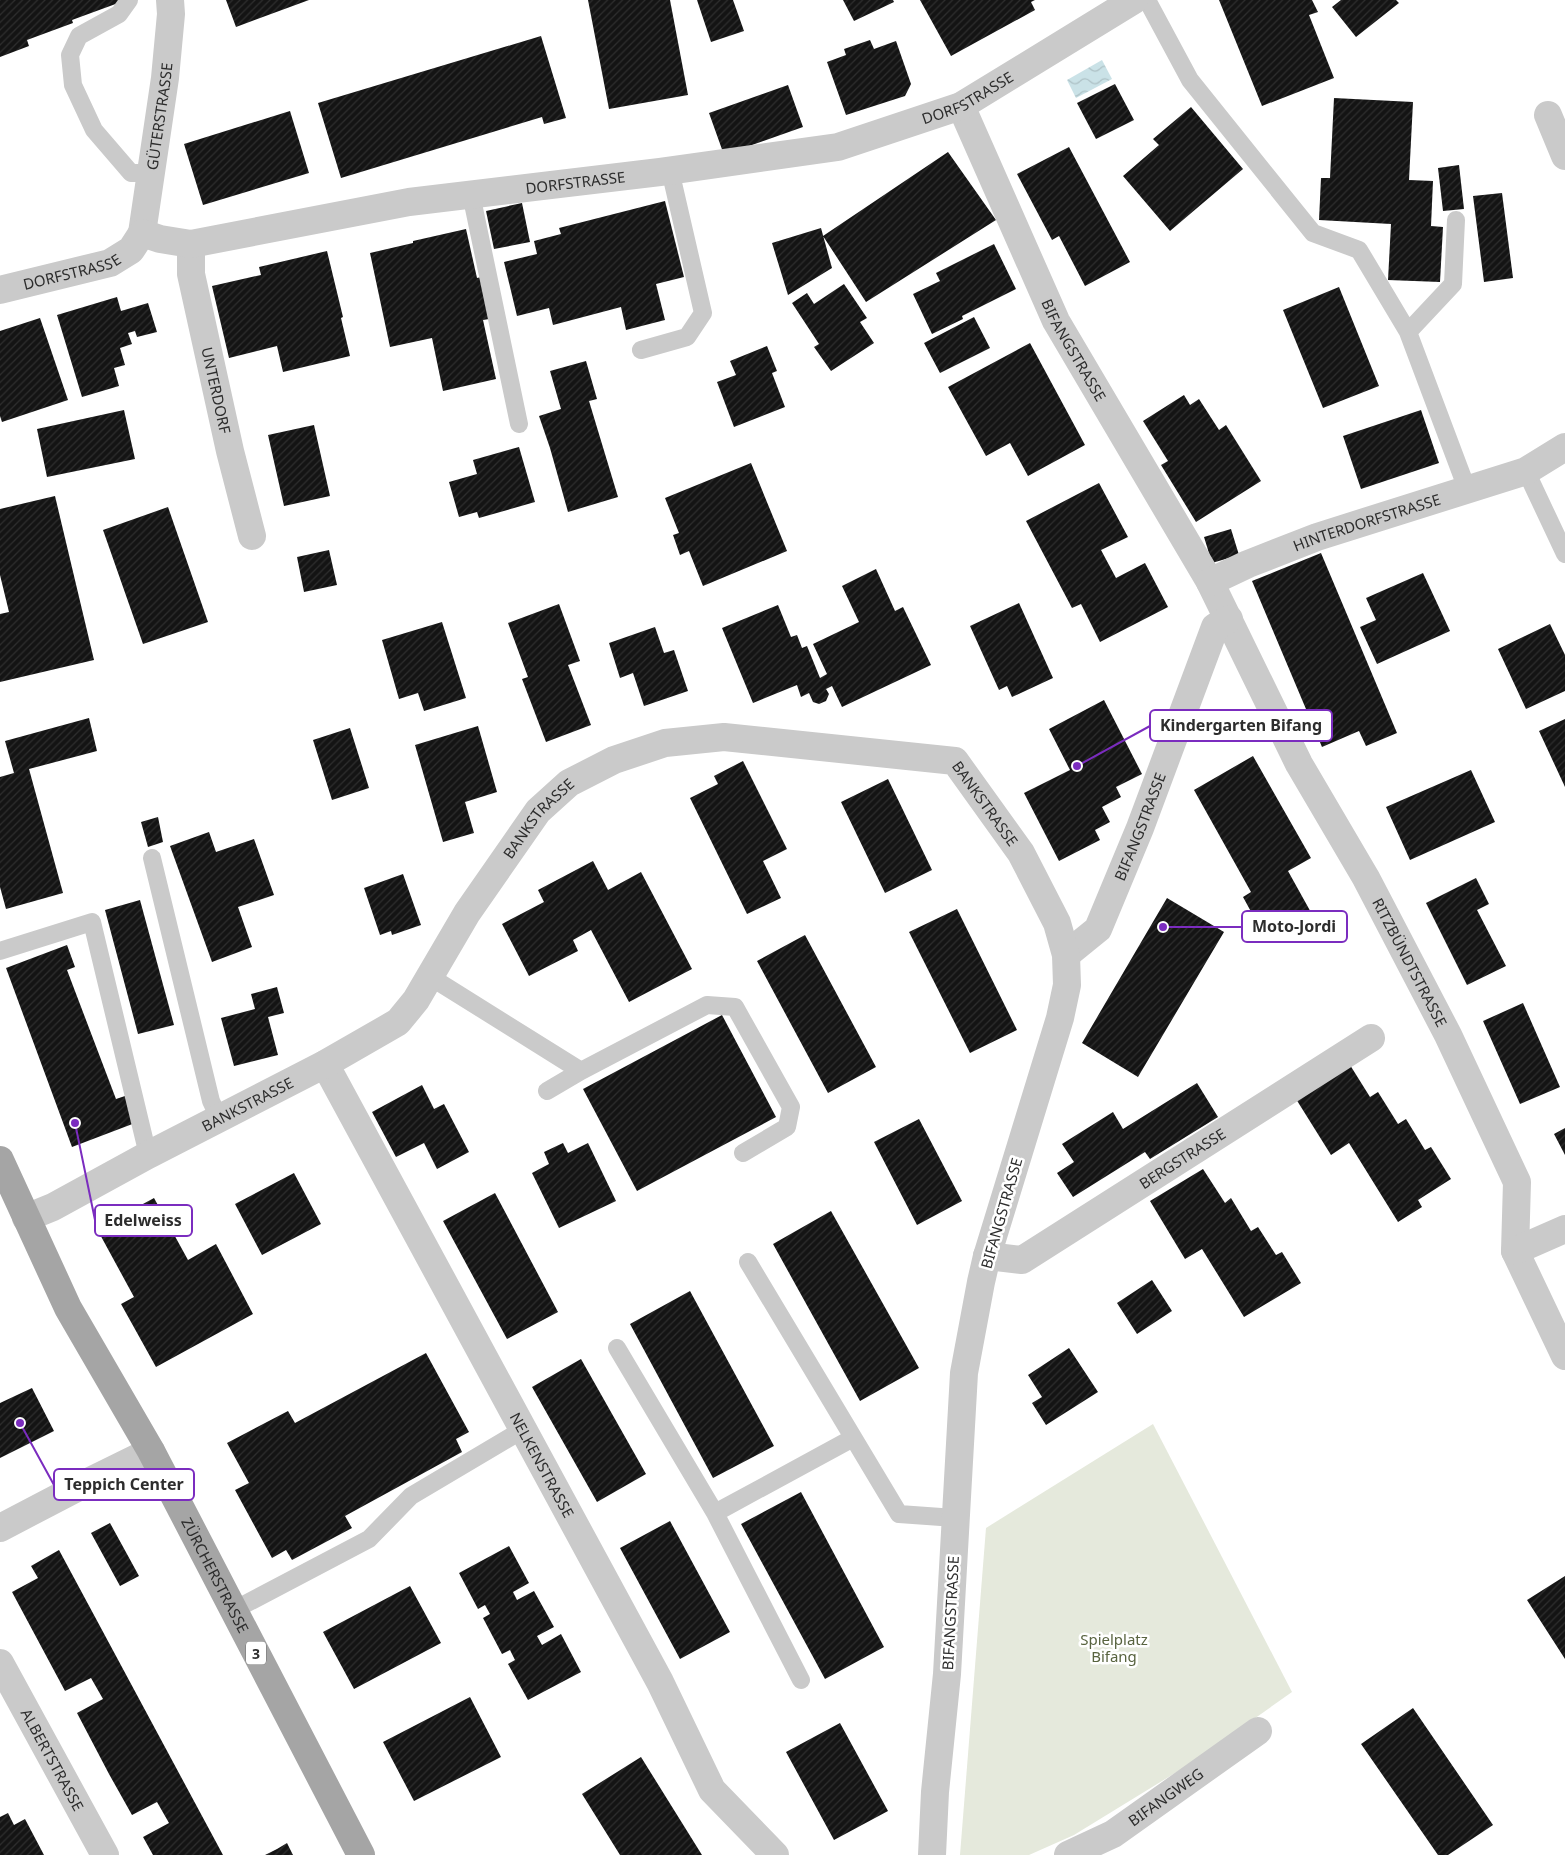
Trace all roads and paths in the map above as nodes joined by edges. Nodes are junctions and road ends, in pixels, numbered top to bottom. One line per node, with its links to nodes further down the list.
1 (129, 0): 9 (lane)
2 (170, 0): 9 (street, GÜTERSTRASSE)
3 (1134, 0): 5 (street, DORFSTRASSE)
4 (1147, 0): 15 (lane)
5 (961, 106): 8 (street, DORFSTRASSE); 23 (street, BIFANGSTRASSE)
6 (1548, 115): 7 (street)
7 (1565, 156)
8 (670, 170): 10 (street, DORFSTRASSE); 16 (lane)
9 (151, 173): 12 (street, GÜTERSTRASSE)
10 (471, 194): 13 (street, DORFSTRASSE); 17 (lane)
11 (1456, 220): 15 (lane)
12 (142, 233): 13 (street, DORFSTRASSE); 14 (street, DORFSTRASSE)
13 (192, 244): 21 (street, UNTERDORF)
14 (0, 290)
15 (1408, 332): 20 (lane)
16 (641, 350)
17 (519, 424)
18 (1565, 447): 19 (street, HINTERDORFSTRASSE)
19 (1526, 471): 20 (street, HINTERDORFSTRASSE); 22 (lane)
20 (1467, 489): 23 (street, HINTERDORFSTRASSE)
21 (252, 536)
22 (1565, 554)
23 (1210, 582): 24 (street, RITZBÜNDTSTRASSE)
24 (1229, 619): 27 (street, BIFANGSTRASSE); 39 (street, RITZBÜNDTSTRASSE)
25 (152, 858): 33 (lane)
26 (0, 951): 35 (lane)
27 (1066, 955): 28 (street, BANKSTRASSE); 40 (street, BIFANGSTRASSE)
28 (429, 976): 30 (street, BANKSTRASSE); 31 (lane)
29 (1371, 1038): 40 (street, BERGSTRASSE)
30 (325, 1064): 33 (street, BANKSTRASSE); 44 (street, NELKENSTRASSE)
31 (581, 1071): 32 (lane); 34 (lane)
32 (548, 1091)
33 (219, 1118): 35 (street, BANKSTRASSE)
34 (743, 1153)
35 (148, 1154): 37 (street, BANKSTRASSE)
36 (0, 1160): 37 (main road, ZÜRCHERSTRASSE / 3)
37 (26, 1218): 46 (main road, ZÜRCHERSTRASSE / 3)
38 (1565, 1229): 39 (street)
39 (1515, 1251): 43 (street, RITZBÜNDTSTRASSE)
40 (987, 1256): 48 (street, BIFANGSTRASSE)
41 (748, 1262): 45 (lane)
42 (617, 1348): 47 (lane)
43 (1565, 1356)
44 (524, 1429): 50 (lane); 56 (street, NELKENSTRASSE)
45 (853, 1438): 47 (lane); 48 (lane)
46 (151, 1451): 49 (street); 50 (main road, ZÜRCHERSTRASSE / 3)
47 (715, 1513): 52 (lane)
48 (955, 1518): 57 (street, BIFANGSTRASSE)
49 (0, 1528)
50 (234, 1610): 55 (main road, ZÜRCHERSTRASSE / 3)
51 (0, 1663): 54 (street, ALBERTSTRASSE)
52 (801, 1680)
53 (1258, 1731): 58 (street, BIFANGWEG)
54 (105, 1855)
55 (361, 1855)
56 (775, 1855)
57 (932, 1855)
58 (1068, 1855)

